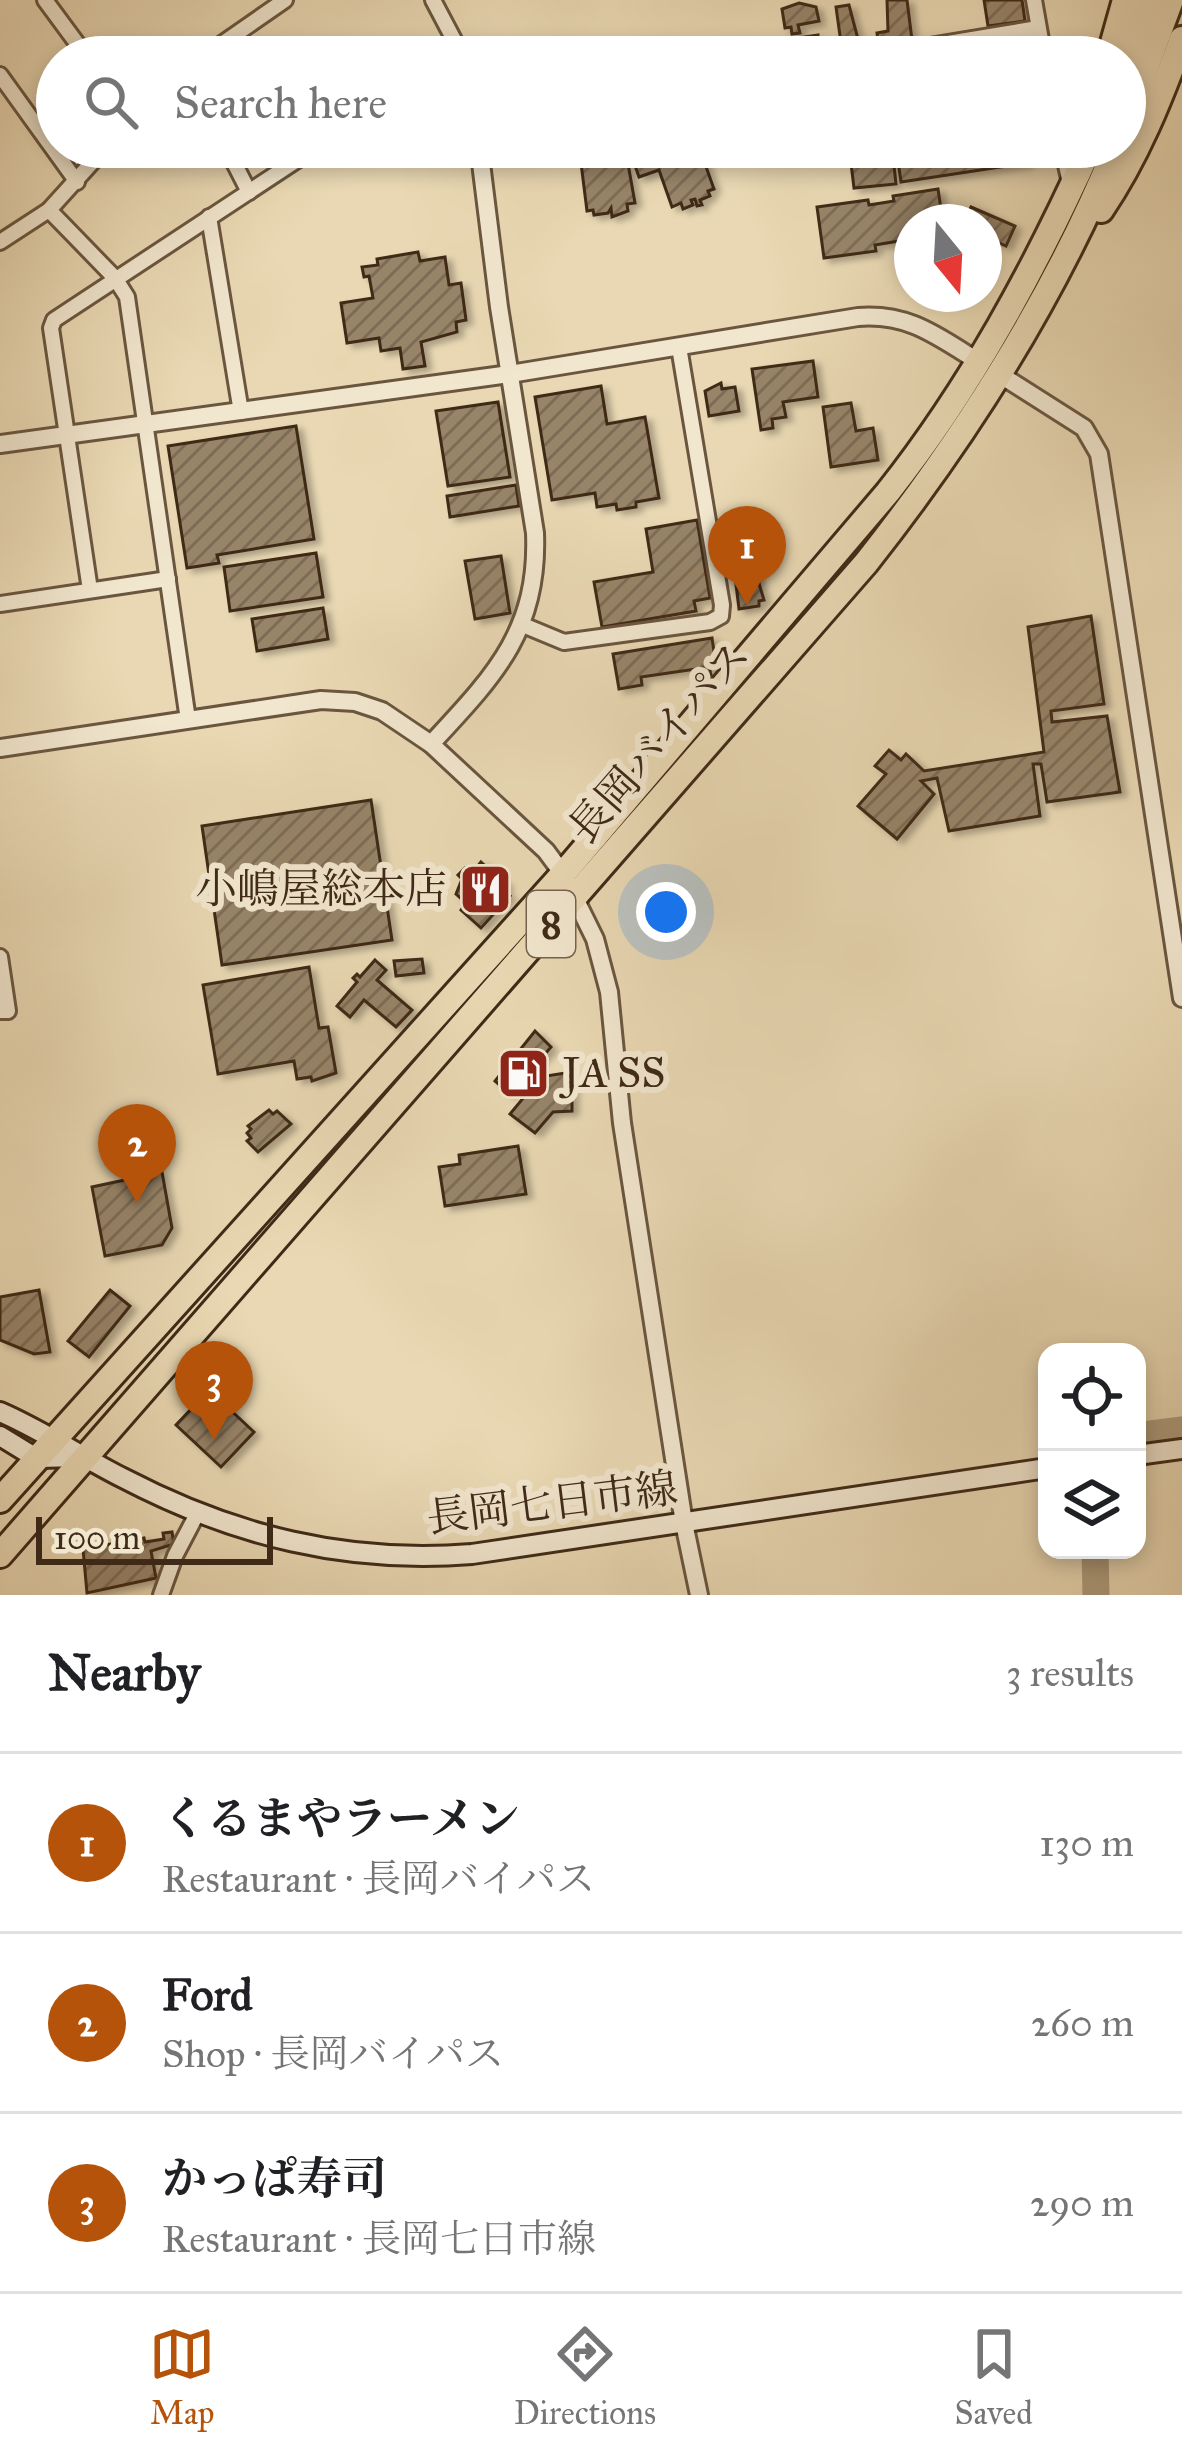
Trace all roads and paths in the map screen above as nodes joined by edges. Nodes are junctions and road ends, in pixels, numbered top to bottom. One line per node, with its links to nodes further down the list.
1 (45, 0): 9 (street)
2 (285, 0): 10 (street)
3 (433, 0): 11 (street)
4 (1034, 0): 8 (street)
5 (1125, 0): 14 (highway)
6 (1149, 0): 15 (highway)
7 (1172, 0): 17 (highway)
8 (1038, 28): 12 (street); 13 (street)
9 (72, 36)
10 (233, 36)
11 (452, 36)
12 (990, 36)
13 (1040, 36)
14 (1115, 36)
15 (1136, 36)
16 (1182, 39): 20 (highway)
17 (1146, 69)
18 (0, 75): 19 (street)
19 (36, 125)
20 (1146, 130)
21 (67, 168): 30 (street)
22 (89, 168): 30 (street)
23 (237, 168): 32 (street)
24 (285, 168): 32 (street)
25 (481, 168): 41 (street)
26 (1067, 168): 31 (street)
27 (1078, 168): 31 (highway, 長岡バイパス)
28 (1106, 168): 37 (highway, 長岡バイパス / 8)
29 (1127, 168): 37 (highway)
30 (77, 182): 33 (street)
31 (1071, 188): 40 (highway, 長岡バイパス / 8)
32 (249, 192): 34 (street)
33 (49, 210): 36 (street); 38 (street)
34 (209, 218): 38 (street); 42 (street)
35 (0, 220): 36 (street)
36 (5, 238)
37 (1057, 277): 40 (highway, 長岡バイパス / 8)
38 (115, 278): 43 (street); 44 (street)
39 (679, 347): 40 (street); 41 (street); 49 (street)
40 (990, 368): 53 (highway, 長岡バイパス / 8); 55 (street)
41 (510, 374): 42 (street); 49 (street)
42 (241, 412): 43 (street)
43 (146, 425): 44 (street); 46 (street)
44 (66, 437): 45 (street); 47 (street)
45 (0, 444)
46 (168, 579): 47 (street); 50 (street)
47 (90, 590): 48 (street)
48 (0, 604)
49 (524, 626): 51 (street)
50 (188, 720): 51 (street); 52 (street)
51 (431, 744): 53 (street)
52 (0, 748)
53 (569, 885): 59 (highway, 長岡バイパス / 8); 62 (highway, 長岡バイパス / 8); 67 (street)
54 (0, 957): 56 (street)
55 (1182, 998)
56 (0, 1011)
57 (0, 1412): 59 (main road, 長岡七日市線)
58 (0, 1436): 63 (main road)
59 (58, 1439): 62 (main road, 長岡七日市線); 63 (highway, 長岡バイパス / 8)
60 (1182, 1448): 61 (main road)
61 (1146, 1454)
62 (82, 1457): 63 (main road, 長岡七日市線); 66 (main road, 長岡七日市線); 68 (highway, 長岡バイパス / 8)
63 (36, 1458): 65 (highway, 長岡バイパス / 8)
64 (1038, 1469): 67 (main road, 長岡七日市線)
65 (0, 1500)
66 (197, 1514): 67 (main road, 長岡七日市線); 69 (street)
67 (684, 1522): 70 (street)
68 (0, 1556)
69 (161, 1595)
70 (699, 1595)

